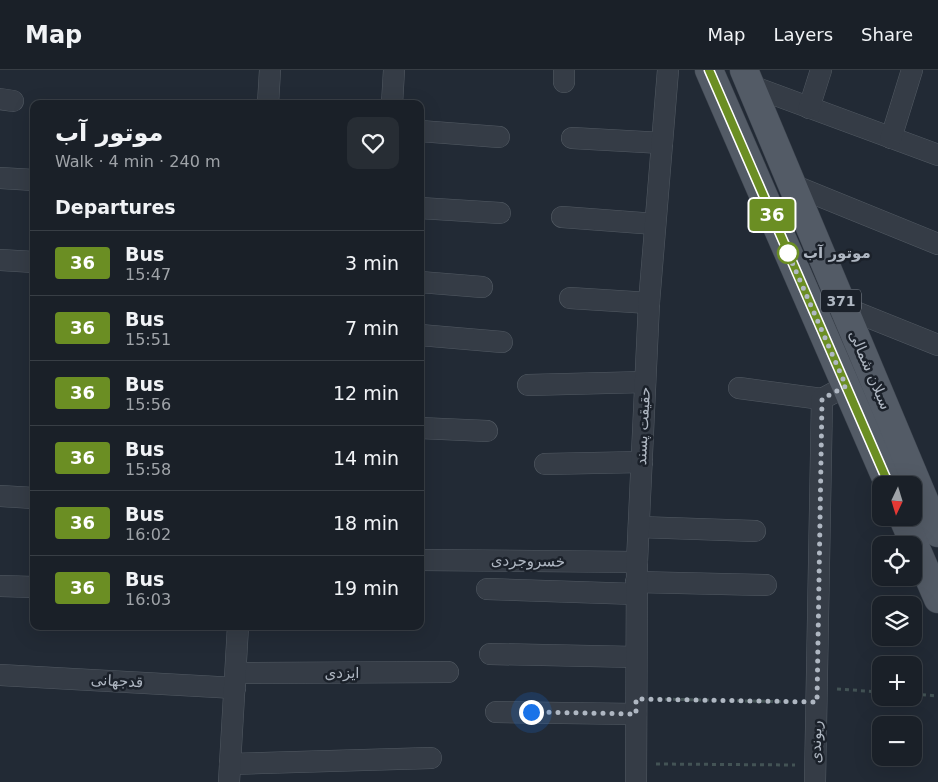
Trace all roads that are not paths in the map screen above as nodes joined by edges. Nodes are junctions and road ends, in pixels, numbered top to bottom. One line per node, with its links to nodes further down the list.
1 (270, 70): 8 (street)
2 (394, 70): 9 (street)
3 (668, 70): 15 (street, حقیقت پسند)
4 (821, 70): 10 (street)
5 (912, 70): 14 (street)
6 (747, 78): 7 (main road); 10 (street); 19 (main road, سبلان شمالی / 371)
7 (714, 82): 37 (main road, سبلان شمالی / 371)
8 (268, 100)
9 (392, 100)
10 (809, 108): 14 (street)
11 (424, 131): 12 (street)
12 (499, 137)
13 (572, 138): 15 (street)
14 (891, 138): 16 (street)
15 (662, 143): 23 (street, حقیقت پسند)
16 (938, 155)
17 (0, 178): 18 (street)
18 (30, 180)
19 (790, 184): 24 (street); 31 (main road, سبلان شمالی / 371)
20 (424, 208): 21 (street)
21 (500, 213)
22 (562, 217): 23 (street)
23 (655, 224): 30 (street, حقیقت پسند)
24 (938, 244)
25 (0, 260): 26 (street)
26 (30, 262)
27 (424, 282): 28 (street)
28 (482, 287)
29 (570, 298): 30 (street)
30 (649, 303): 35 (street, حقیقت پسند)
31 (843, 306): 34 (street); 47 (main road, سبلان شمالی / 371)
32 (424, 335): 33 (street)
33 (502, 342)
34 (938, 346)
35 (646, 382): 36 (street); 42 (street, حقیقت پسند)
36 (528, 385)
37 (846, 386): 39 (street); 44 (main road, سبلان شمالی / 371)
38 (739, 388): 39 (street)
39 (822, 399): 69 (street, ریوندی)
40 (424, 428): 41 (street)
41 (487, 431)
42 (642, 462): 43 (street); 49 (street, حقیقت پسند)
43 (545, 464)
44 (885, 476)
45 (0, 496): 46 (street)
46 (30, 498)
47 (935, 520)
48 (906, 526): 57 (main road)
49 (639, 527): 50 (street); 52 (street, حقیقت پسند)
50 (755, 531)
51 (424, 560): 52 (street, خسروجردی)
52 (636, 579): 53 (street); 56 (street); 60 (street, حقیقت پسند)
53 (766, 585)
54 (0, 586): 55 (street)
55 (30, 587)
56 (487, 589)
57 (938, 599)
58 (238, 630): 63 (street)
59 (490, 654): 60 (street)
60 (636, 657): 64 (street, حقیقت پسند)
61 (448, 672): 63 (street, ایزدی)
62 (0, 675): 63 (street, قدجهانی)
63 (235, 681): 67 (street)
64 (636, 706): 65 (street); 68 (street, حقیقت پسند)
65 (496, 712)
66 (431, 758): 67 (street)
67 (230, 773)
68 (636, 773)
69 (816, 774)

